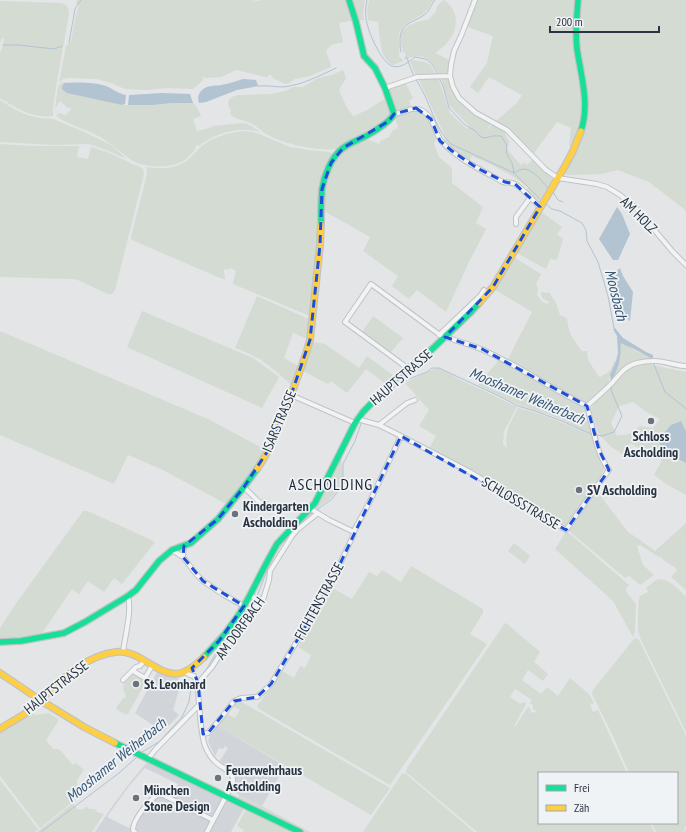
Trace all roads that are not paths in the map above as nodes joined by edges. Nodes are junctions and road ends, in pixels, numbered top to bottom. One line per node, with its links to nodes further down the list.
1 (349, 0): 5 (main road)
2 (475, 0): 4 (street)
3 (578, 0): 7 (main road, HAUPTSTRASSE)
4 (450, 76): 5 (street); 7 (street)
5 (385, 88): 6 (main road)
6 (394, 114): 8 (street); 16 (main road, ISARSTRASSE)
7 (558, 178): 9 (main road, HAUPTSTRASSE); 11 (street, AM HOLZ)
8 (530, 198): 9 (street); 10 (street)
9 (540, 207): 13 (main road, HAUPTSTRASSE)
10 (516, 224)
11 (686, 265)
12 (484, 290): 13 (street)
13 (443, 337): 15 (main road, HAUPTSTRASSE); 15 (street); 18 (street)
14 (686, 366): 18 (street)
15 (408, 370): 19 (main road, HAUPTSTRASSE)
16 (291, 395): 19 (street, SCHLOSSSTRASSE); 22 (main road, ISARSTRASSE)
17 (415, 400): 20 (street)
18 (587, 406): 21 (street, SCHLOSSSTRASSE)
19 (359, 421): 20 (street, SCHLOSSSTRASSE); 24 (main road, HAUPTSTRASSE)
20 (379, 425): 21 (street, SCHLOSSSTRASSE)
21 (402, 436): 25 (street, FICHTENSTRASSE)
22 (244, 487): 23 (street); 26 (main road, ISARSTRASSE)
23 (260, 504)
24 (315, 511): 25 (street); 30 (street, AM DORFBACH); 30 (main road, HAUPTSTRASSE)
25 (354, 532): 45 (street, FICHTENSTRASSE)
26 (184, 546): 27 (main road, ISARSTRASSE); 28 (street)
27 (172, 550): 28 (street); 29 (main road, ISARSTRASSE)
28 (183, 558): 31 (street)
29 (128, 596): 32 (main road, ISARSTRASSE); 33 (street)
30 (256, 598): 31 (main road, HAUPTSTRASSE); 41 (street, AM DORFBACH)
31 (244, 606): 36 (main road, HAUPTSTRASSE)
32 (0, 642)
33 (123, 652): 34 (main road, HAUPTSTRASSE); 42 (main road, HAUPTSTRASSE)
34 (145, 660): 35 (main road, HAUPTSTRASSE); 37 (street)
35 (152, 666): 37 (street); 38 (main road, HAUPTSTRASSE)
36 (192, 668): 38 (main road, HAUPTSTRASSE); 41 (street)
37 (133, 671): 40 (street)
38 (185, 672): 41 (street)
39 (0, 673): 42 (main road)
40 (123, 680)
41 (196, 680): 43 (street)
42 (40, 700): 44 (main road, HAUPTSTRASSE); 46 (main road)
43 (199, 705): 45 (street); 46 (street)
44 (0, 728)
45 (202, 734): 47 (street)
46 (146, 758): 47 (main road)
47 (226, 796): 48 (street); 51 (main road)
48 (213, 820): 49 (street); 50 (street)
49 (135, 832)
50 (207, 832)
51 (300, 832)

